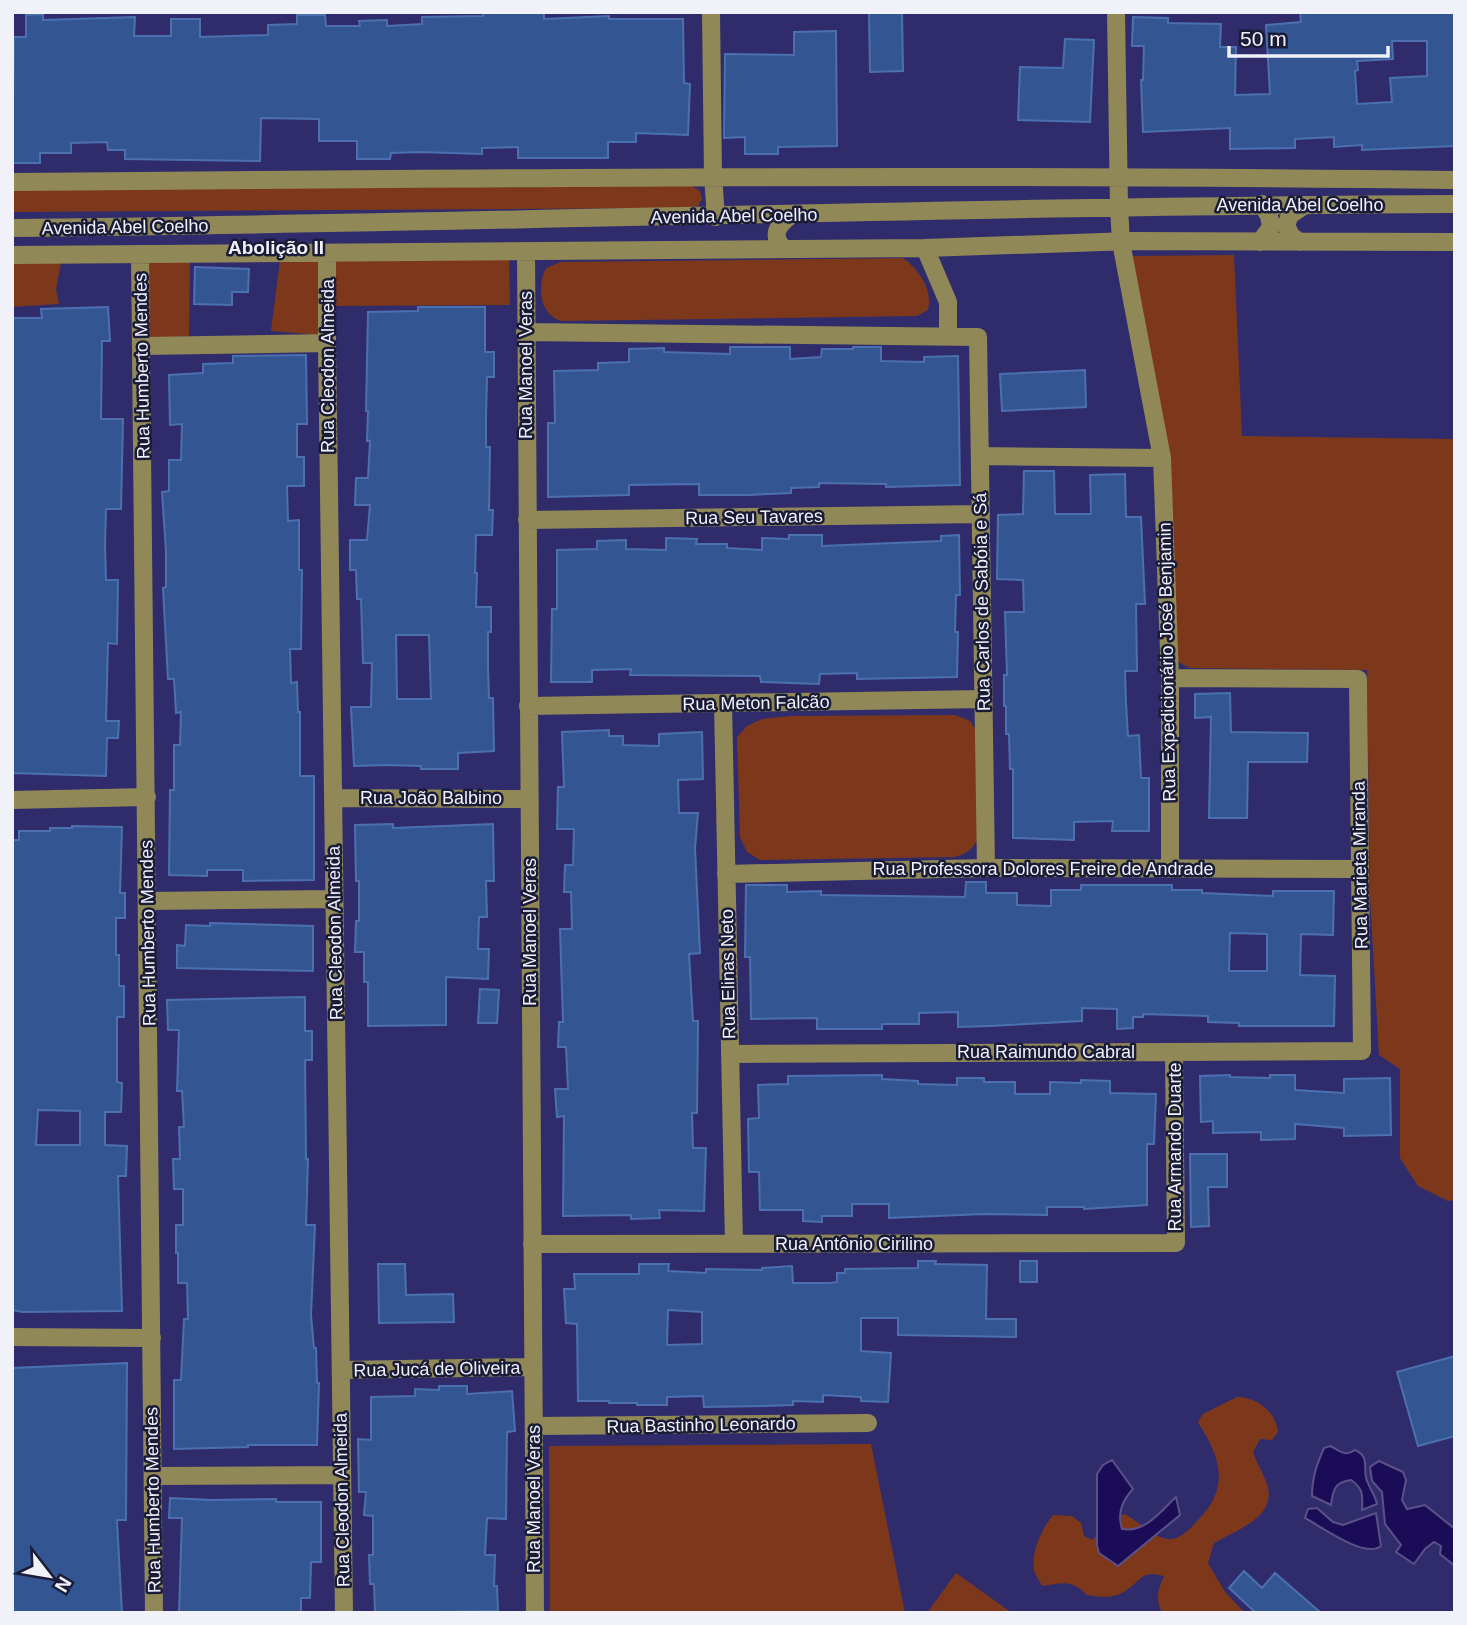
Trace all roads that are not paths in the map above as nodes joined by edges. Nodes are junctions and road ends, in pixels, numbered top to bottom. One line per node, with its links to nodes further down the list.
1 (711, 12): 3 (street)
2 (1116, 12): 4 (street, Rua Expedicionário José Benjamin)
3 (713, 176): 4 (street, Avenida Abel Coelho); 6 (street, Avenida Abel Coelho); 13 (street)
4 (1118, 176): 5 (street, Avenida Abel Coelho); 10 (street, Rua Expedicionário José Benjamin)
5 (1455, 180)
6 (12, 183)
7 (1262, 204): 9 (street, Avenida Abel Coelho); 10 (street, Avenida Abel Coelho); 18 (street)
8 (1455, 204): 9 (street, Avenida Abel Coelho)
9 (1305, 205): 19 (street)
10 (1119, 208): 12 (street, Avenida Abel Coelho); 17 (street, Rua Expedicionário José Benjamin)
11 (757, 215): 12 (street, Avenida Abel Coelho); 13 (street, Avenida Abel Coelho); 22 (street)
12 (791, 215): 23 (street)
13 (716, 217): 14 (street, Avenida Abel Coelho)
14 (270, 225): 15 (street, Avenida Abel Coelho); 26 (street)
15 (241, 226): 16 (street, Avenida Abel Coelho); 25 (street)
16 (12, 228)
17 (1121, 242): 18 (street, Avenida Abel Coelho); 21 (street, Avenida Abel Coelho); 35 (street, Rua Expedicionário José Benjamin)
18 (1260, 242): 19 (street, Avenida Abel Coelho)
19 (1300, 242): 20 (street, Avenida Abel Coelho)
20 (1455, 242)
21 (925, 248): 23 (street, Avenida Abel Coelho); 31 (street)
22 (754, 249): 23 (street, Avenida Abel Coelho); 24 (street, Avenida Abel Coelho)
23 (784, 249)
24 (526, 251): 27 (street, Avenida Abel Coelho); 30 (street, Rua Manoel Veras)
25 (241, 253): 26 (street, Avenida Abel Coelho); 28 (street, Avenida Abel Coelho)
26 (265, 253): 27 (street, Avenida Abel Coelho)
27 (327, 253): 32 (street, Rua Cleodon Almeida)
28 (140, 254): 29 (street, Avenida Abel Coelho); 33 (street, Rua Humberto Mendes)
29 (12, 256)
30 (525, 332): 31 (street); 37 (street, Rua Manoel Veras)
31 (948, 337): 34 (street, Rua Carlos de Sabóia e Sá)
32 (327, 343): 33 (street); 43 (street, Rua Cleodon Almeida)
33 (143, 346): 42 (street, Rua Humberto Mendes)
34 (980, 456): 35 (street); 36 (street, Rua Carlos de Sabóia e Sá)
35 (1162, 458): 38 (street, Rua Expedicionário José Benjamin)
36 (981, 514): 37 (street, Rua Seu Tavares); 39 (street, Rua Carlos de Sabóia e Sá)
37 (527, 520): 41 (street, Rua Manoel Veras)
38 (1170, 678): 46 (street, Rua Expedicionário José Benjamin); 48 (street, Rua Marieta Miranda)
39 (983, 699): 40 (street, Rua Meton Falcão); 47 (street, Rua Carlos de Sabóia e Sá)
40 (723, 703): 41 (street, Rua Meton Falcão); 49 (street, Rua Elinas Neto)
41 (528, 706): 44 (street, Rua Manoel Veras)
42 (147, 797): 45 (street); 51 (street, Rua Humberto Mendes)
43 (333, 798): 44 (street, Rua João Balbino); 50 (street, Rua Cleodon Almeida)
44 (529, 799): 56 (street, Rua Manoel Veras)
45 (12, 800)
46 (1170, 867): 47 (street, Rua Professora Dolores Freire de Andrade); 48 (street, Rua Professora Dolores Freire de Andrade)
47 (986, 868): 49 (street, Rua Professora Dolores Freire de Andrade)
48 (1360, 870): 52 (street, Rua Marieta Miranda)
49 (726, 874): 54 (street, Rua Elinas Neto)
50 (334, 899): 51 (street); 61 (street, Rua Cleodon Almeida)
51 (148, 901): 59 (street, Rua Humberto Mendes)
52 (1362, 1051): 53 (street, Rua Raimundo Cabral)
53 (1174, 1052): 54 (street, Rua Raimundo Cabral); 55 (street, Rua Armando Duarte)
54 (730, 1054): 57 (street, Rua Elinas Neto)
55 (1176, 1242): 57 (street, Rua Antônio Cirilino)
56 (532, 1244): 57 (street, Rua Antônio Cirilino); 60 (street, Rua Manoel Veras)
57 (734, 1244)
58 (12, 1337): 59 (street)
59 (152, 1338): 65 (street, Rua Humberto Mendes)
60 (533, 1367): 61 (street, Rua Jucá de Oliveira); 63 (street, Rua Manoel Veras)
61 (341, 1370): 64 (street, Rua Cleodon Almeida)
62 (868, 1423): 63 (street, Rua Bastinho Leonardo)
63 (534, 1426): 68 (street, Rua Manoel Veras)
64 (342, 1475): 65 (street); 67 (street, Rua Cleodon Almeida)
65 (153, 1476): 66 (street, Rua Humberto Mendes)
66 (154, 1613)
67 (344, 1613)
68 (535, 1613)

